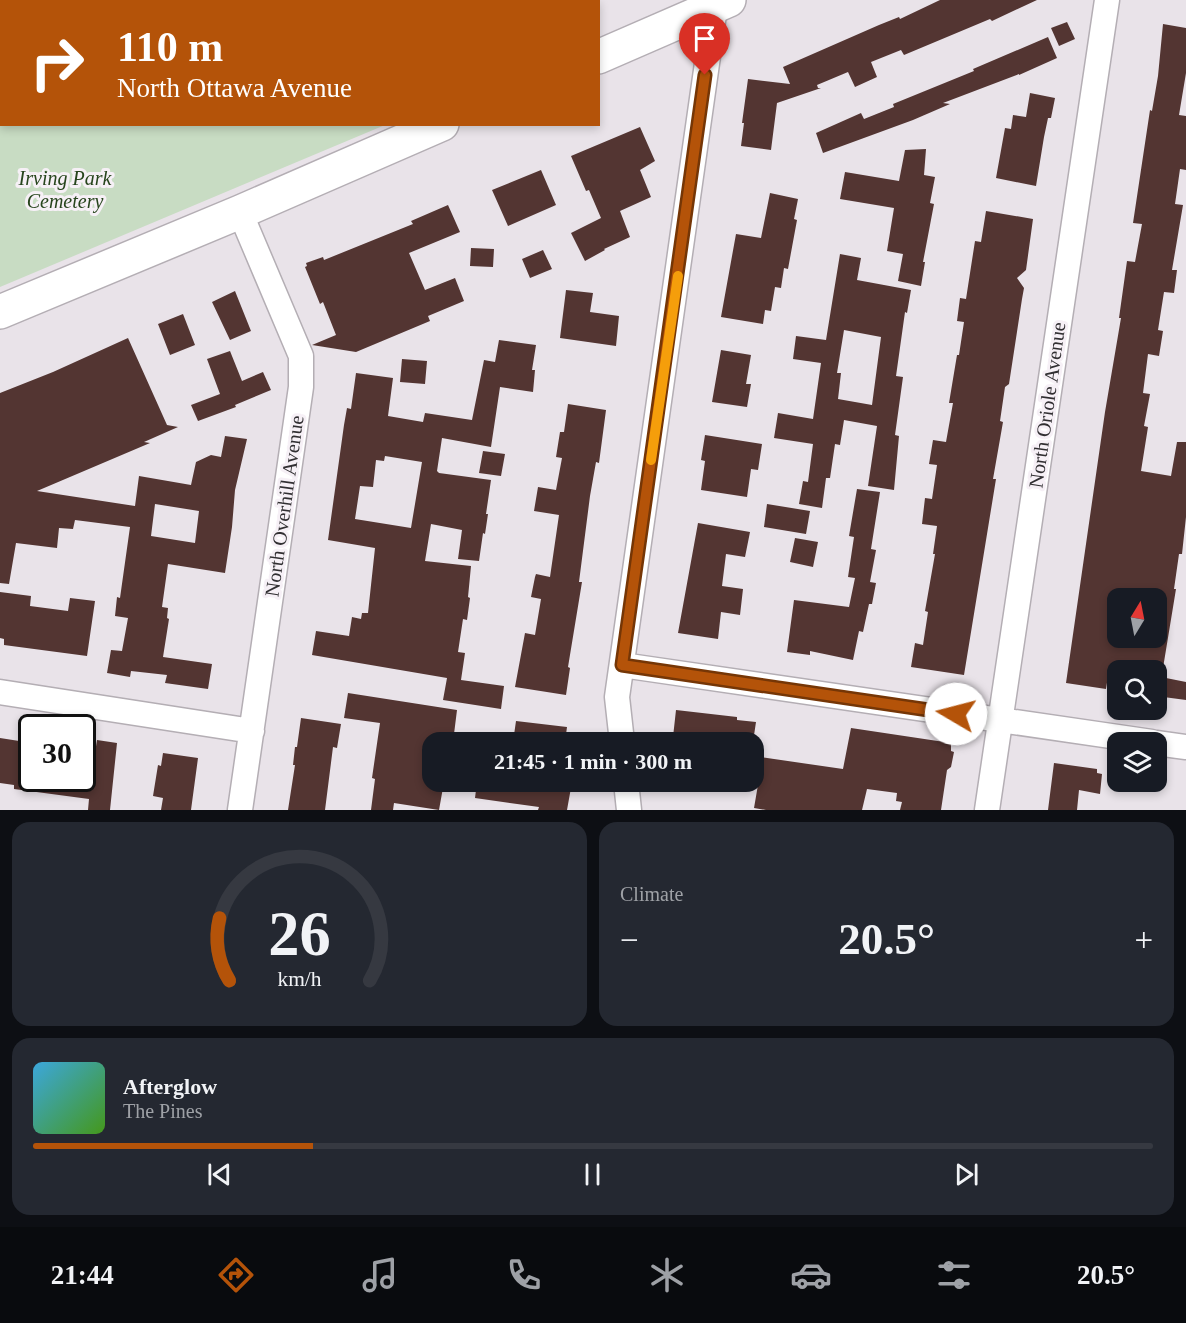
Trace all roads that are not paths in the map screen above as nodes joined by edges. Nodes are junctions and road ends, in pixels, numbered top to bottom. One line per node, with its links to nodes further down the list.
1 (1107, 0): 9 (street, North Oriole Avenue)
2 (720, 2): 3 (main road); 7 (street)
3 (600, 56)
4 (437, 126): 5 (main road)
5 (240, 212): 6 (main road); 10 (street, North Overhill Avenue)
6 (0, 312)
7 (622, 665): 9 (street); 11 (street)
8 (0, 692): 10 (street)
9 (1000, 720): 12 (street); 18 (street, North Oriole Avenue)
10 (252, 731): 16 (street, North Overhill Avenue)
11 (621, 732)
12 (1107, 735)
13 (1167, 744): 14 (street)
14 (1186, 747)
15 (627, 792): 17 (street)
16 (240, 810)
17 (629, 810)
18 (987, 810)

